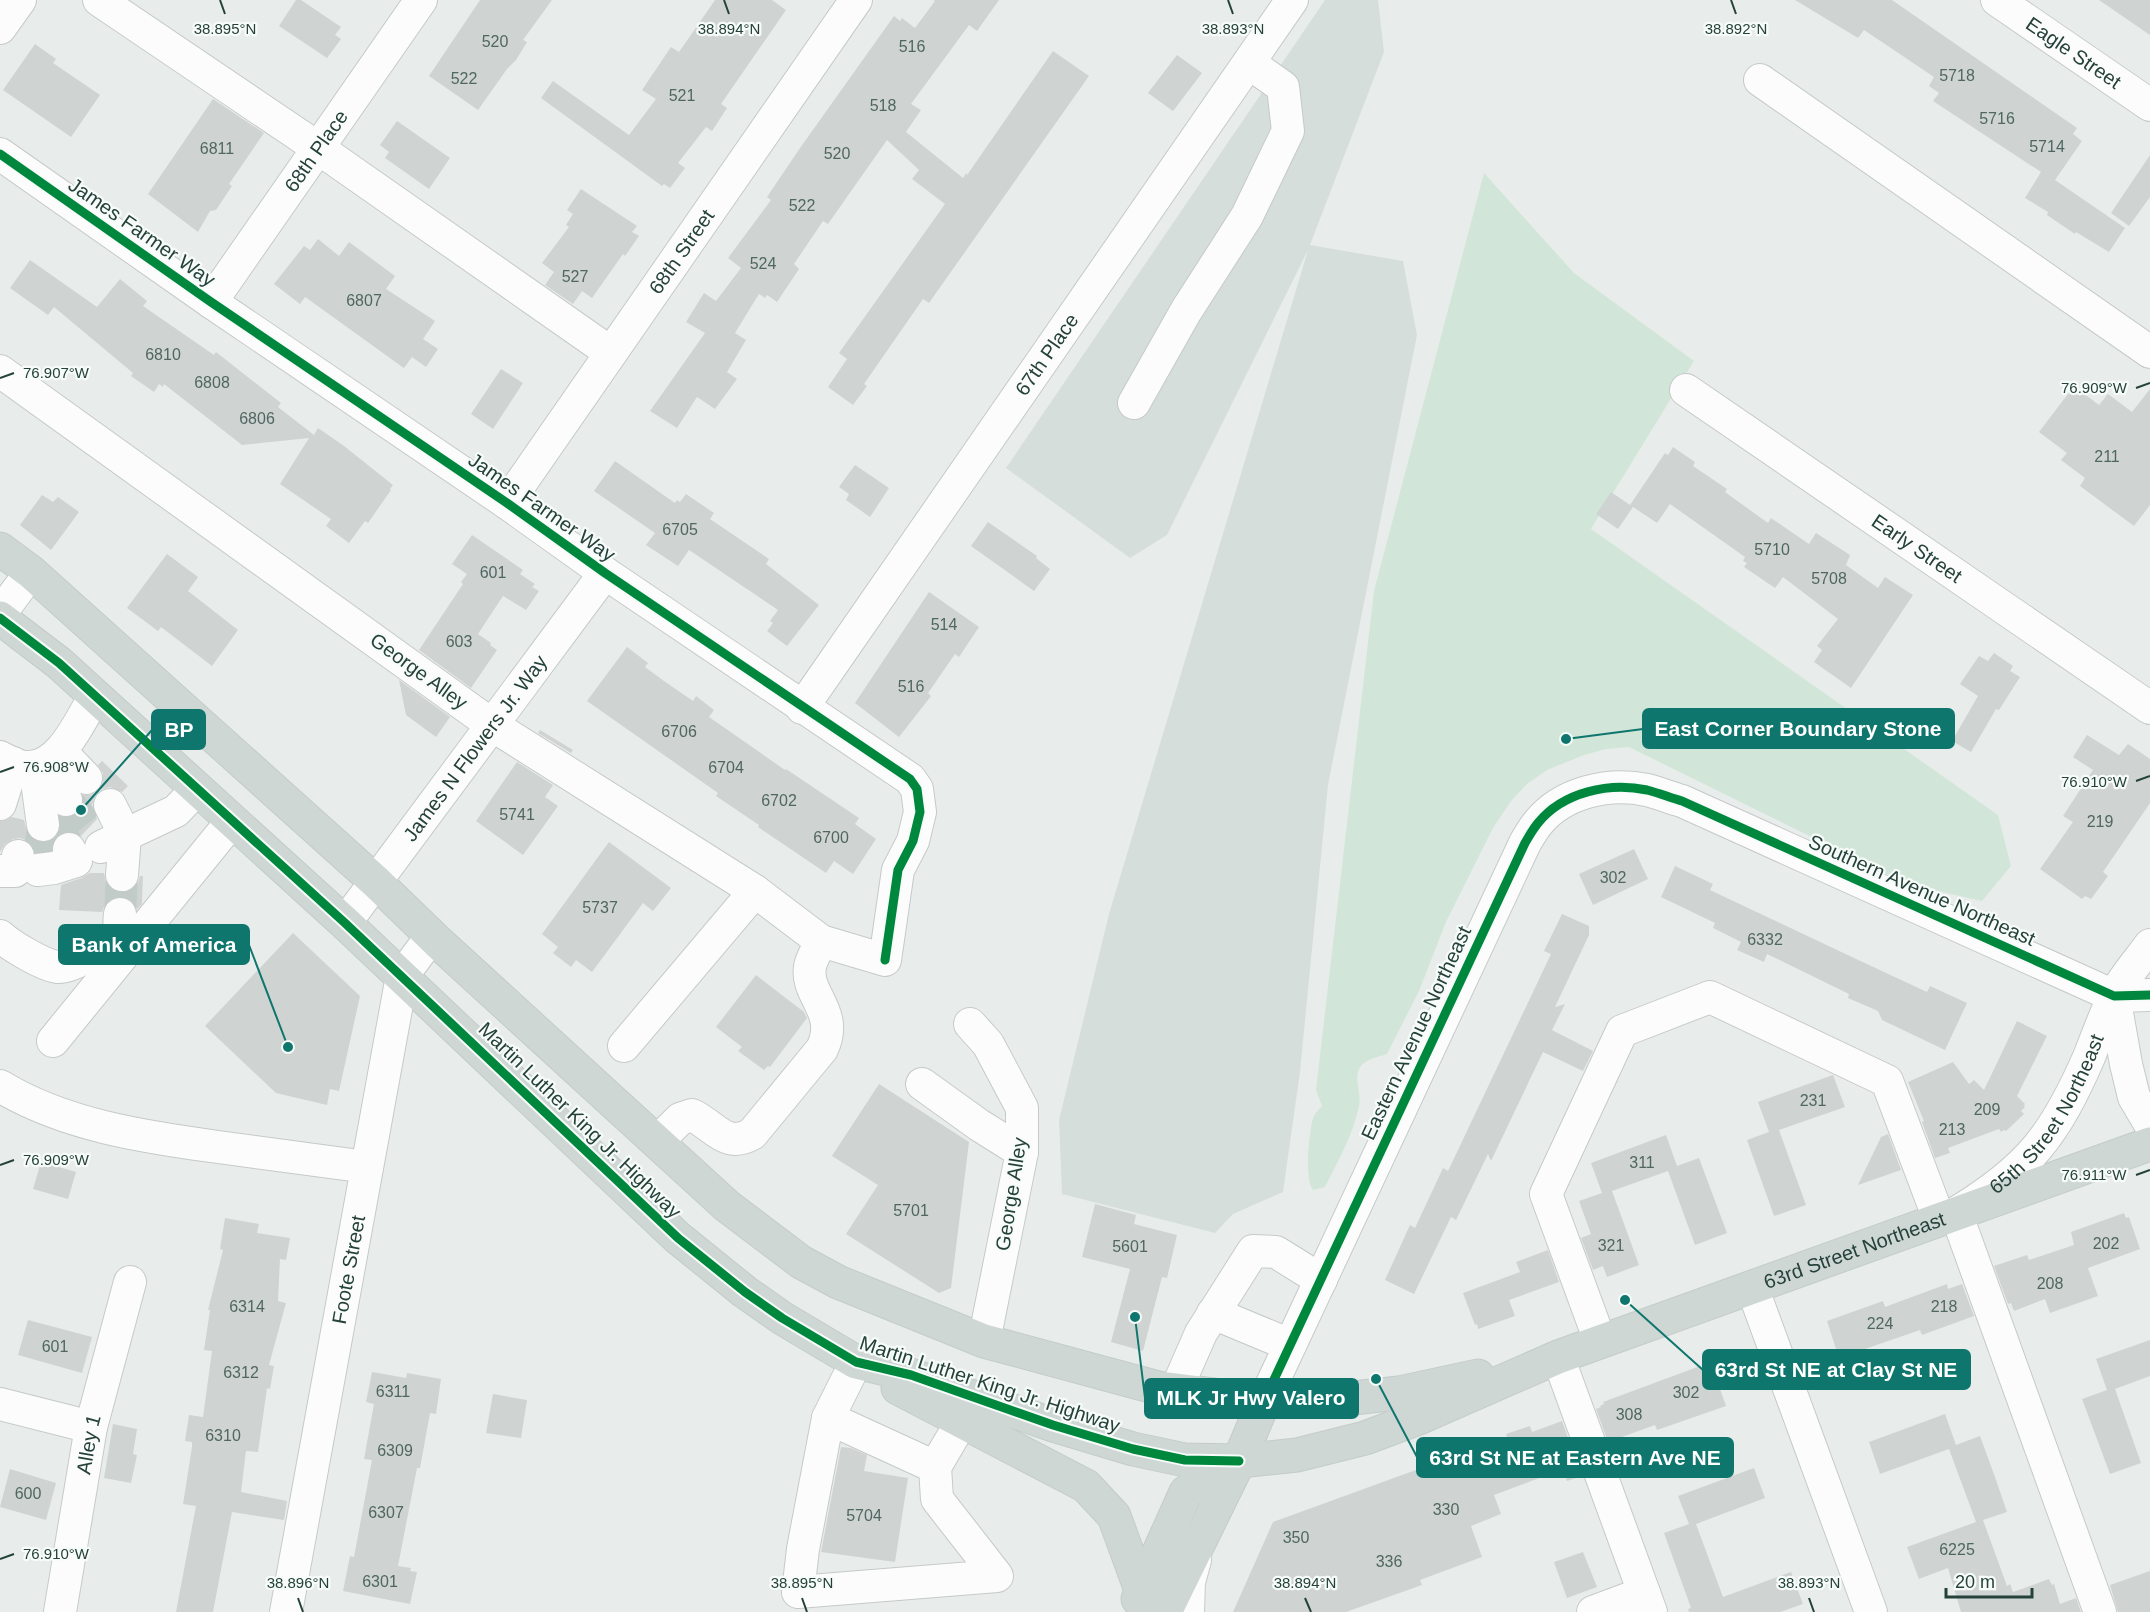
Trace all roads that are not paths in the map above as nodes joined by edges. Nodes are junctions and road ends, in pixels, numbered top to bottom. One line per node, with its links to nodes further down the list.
1 (20, 0): 7 (street)
2 (99, 0): 11 (street)
3 (421, 0): 11 (street, 68th Place)
4 (856, 0): 15 (street, 68th Street)
5 (1292, 0): 8 (street, 67th Place)
6 (1997, 0): 10 (street, Eagle Street)
7 (0, 28)
8 (1249, 63): 18 (street); 25 (street, 67th Place)
9 (1760, 80): 14 (street)
10 (2150, 105)
11 (318, 148): 13 (street, 68th Place); 15 (street)
12 (0, 154): 13 (street, James Farmer Way)
13 (212, 302): 19 (street, James Farmer Way)
14 (2150, 352)
15 (611, 353): 19 (street, 68th Street)
16 (0, 370): 27 (street, George Alley)
17 (1686, 390): 26 (street, Early Street)
18 (1134, 403)
19 (507, 503): 22 (street, James Farmer Way)
20 (0, 549): 21 (main road, Martin Luther King Jr. Highway)
21 (31, 572): 23 (street); 37 (main road, Martin Luther King Jr. Highway)
22 (605, 573): 25 (street, James Farmer Way); 27 (street, James N Flowers Jr. Way)
23 (0, 616): 24 (main road, Martin Luther King Jr. Highway)
24 (95, 696): 28 (street); 29 (main road, Martin Luther King Jr. Highway)
25 (802, 708): 45 (street, James Farmer Way)
26 (2150, 708)
27 (492, 725): 37 (street, James N Flowers Jr. Way); 38 (street, George Alley)
28 (32, 762): 32 (street); 32 (street)
29 (197, 789): 33 (main road, Martin Luther King Jr. Highway); 34 (street)
30 (1682, 801): 48 (street, Southern Avenue Northeast); 60 (street, Eastern Avenue Northeast)
31 (110, 805): 34 (street)
32 (45, 807)
33 (232, 821): 40 (main road, Martin Luther King Jr. Highway); 50 (street)
34 (92, 844): 35 (street); 36 (street)
35 (22, 866)
36 (122, 874)
37 (375, 882): 40 (street, James N Flowers Jr. Way); 42 (main road, Martin Luther King Jr. Highway)
38 (755, 891): 43 (street, George Alley); 51 (street)
39 (120, 914): 41 (street)
40 (345, 923): 46 (main road, Martin Luther King Jr. Highway)
41 (0, 936)
42 (432, 936): 46 (street, Foote Street); 55 (main road, Martin Luther King Jr. Highway)
43 (821, 941): 45 (street, George Alley); 55 (street)
44 (2150, 945): 48 (street, 65th Street Northeast)
45 (885, 960)
46 (402, 976): 58 (street, Foote Street); 68 (main road, Martin Luther King Jr. Highway)
47 (2150, 995): 48 (street, Southern Avenue Northeast)
48 (2114, 996): 54 (street); 59 (street, 65th Street Northeast)
49 (970, 1024): 57 (street, George Alley)
50 (53, 1041)
51 (624, 1046)
52 (922, 1084): 57 (street)
53 (0, 1086): 58 (street)
54 (2150, 1124)
55 (657, 1142): 64 (main road, Martin Luther King Jr. Highway)
56 (2150, 1144): 59 (main road, 63rd Street Northeast)
57 (1022, 1152): 64 (street, George Alley)
58 (367, 1167): 81 (street, Foote Street)
59 (1948, 1216): 62 (main road, 63rd Street Northeast); 65 (street); 86 (street)
60 (1321, 1280): 63 (street); 66 (street, Eastern Avenue Northeast)
61 (130, 1282): 74 (street, Alley 1)
62 (1752, 1287): 65 (main road, 63rd Street Northeast); 85 (street)
63 (1213, 1313): 66 (street); 69 (street)
64 (984, 1341): 69 (main road, Martin Luther King Jr. Highway)
65 (1600, 1341): 67 (main road, 63rd Street Northeast)
66 (1290, 1345): 70 (street, Eastern Avenue Northeast)
67 (1558, 1357): 70 (main road, 63rd Street Northeast); 75 (main road, 63rd Street Northeast); 78 (street)
68 (856, 1362): 72 (main road, Martin Luther King Jr. Highway); 73 (street)
69 (1176, 1390): 70 (main road, Martin Luther King Jr. Highway)
70 (1264, 1401): 75 (main road, Eastern Avenue Northeast)
71 (0, 1404): 74 (street)
72 (969, 1409): 75 (main road, Martin Luther King Jr. Highway); 76 (street); 79 (main road)
73 (828, 1418): 76 (street); 76 (street)
74 (91, 1427): 80 (street, Alley 1)
75 (1239, 1461): 77 (main road, Eastern Avenue Northeast); 79 (main road)
76 (935, 1467)
77 (1202, 1537): 82 (main road, Eastern Avenue Northeast); 83 (street)
78 (1648, 1603): 84 (street)
79 (1140, 1605)
80 (60, 1612)
81 (286, 1612)
82 (1165, 1612)
83 (1188, 1612)
84 (1593, 1612)
85 (1871, 1612)
86 (2100, 1612)

